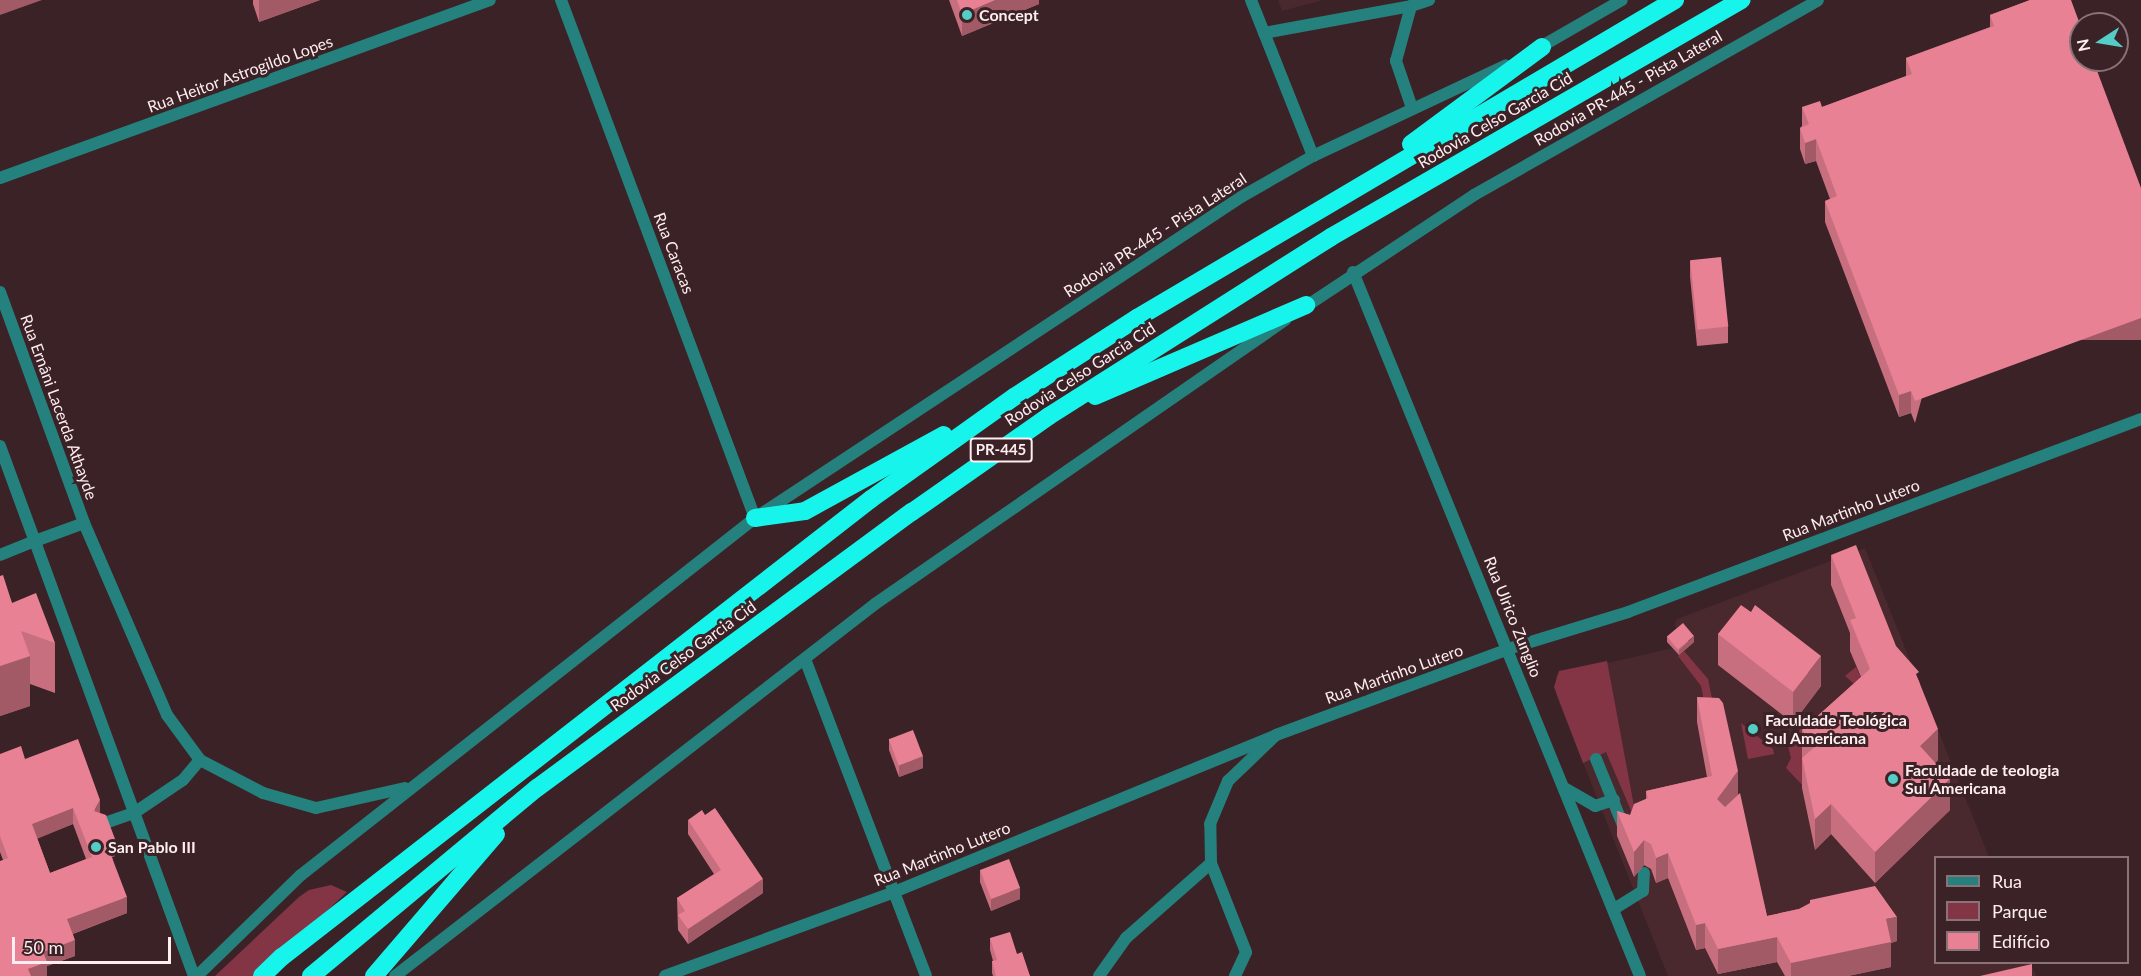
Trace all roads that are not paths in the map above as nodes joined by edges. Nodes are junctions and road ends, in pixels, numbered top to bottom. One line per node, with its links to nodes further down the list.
1 (490, 0): 14 (street, Rua Heitor Astrogildo Lopes)
2 (561, 0): 23 (street, Rua Caracas)
3 (1251, 0): 10 (street)
4 (1429, 0): 9 (street)
5 (1622, 0): 11 (street, Rodovia PR-445 - Pista Lateral)
6 (1675, 0): 15 (highway, Rodovia Celso Garcia Cid / PR-445)
7 (1742, 0): 20 (highway, Rodovia Celso Garcia Cid / PR-445)
8 (1818, 0): 16 (street, Rodovia PR-445 - Pista Lateral)
9 (1410, 6): 10 (street); 12 (street)
10 (1264, 33): 13 (street)
11 (1542, 47): 12 (street, Rodovia PR-445 - Pista Lateral); 15 (highway)
12 (1412, 108): 13 (street, Rodovia PR-445 - Pista Lateral)
13 (1313, 156): 23 (street, Rodovia PR-445 - Pista Lateral)
14 (0, 178)
15 (1333, 202): 19 (highway, Rodovia Celso Garcia Cid / PR-445)
16 (1353, 273): 18 (street, Rodovia PR-445 - Pista Lateral); 27 (street, Rua Ulrico Zunglio)
17 (0, 292): 24 (street, Rua Ernâni Lacerda Athayde)
18 (1306, 305): 20 (highway); 28 (street)
19 (1014, 397): 23 (highway); 44 (highway, Rodovia Celso Garcia Cid / PR-445)
20 (1049, 416): 33 (highway, Rodovia Celso Garcia Cid / PR-445)
21 (2141, 419): 27 (street, Rua Martinho Lutero)
22 (0, 446): 25 (street)
23 (755, 518): 32 (street)
24 (84, 523): 25 (street, Rua Ernâni Lacerda Athayde); 31 (street)
25 (35, 541): 26 (street, Rua Ernâni Lacerda Athayde); 36 (street)
26 (0, 555)
27 (1508, 649): 29 (street, Rua Martinho Lutero); 34 (street, Rua Ulrico Zunglio)
28 (805, 659): 41 (street); 47 (street)
29 (1276, 735): 39 (street); 41 (street, Rua Martinho Lutero)
30 (1596, 759): 35 (street)
31 (200, 760): 32 (street); 36 (street)
32 (408, 788): 43 (street)
33 (537, 788): 45 (highway, Rodovia Celso Garcia Cid / PR-445); 46 (highway)
34 (1566, 789): 35 (street); 42 (street, Rua Ulrico Zunglio)
35 (1614, 800): 38 (street)
36 (134, 813): 37 (street); 43 (street)
37 (102, 824)
38 (1626, 832)
39 (1211, 863): 50 (street); 51 (street)
40 (1644, 873): 42 (street)
41 (894, 892): 48 (street, Rua Martinho Lutero); 49 (street)
42 (1614, 909): 52 (street, Rua Ulrico Zunglio)
43 (196, 976)
44 (262, 976)
45 (311, 976)
46 (374, 976)
47 (395, 976)
48 (665, 976)
49 (926, 976)
50 (1099, 976)
51 (1235, 976)
52 (1640, 976)

